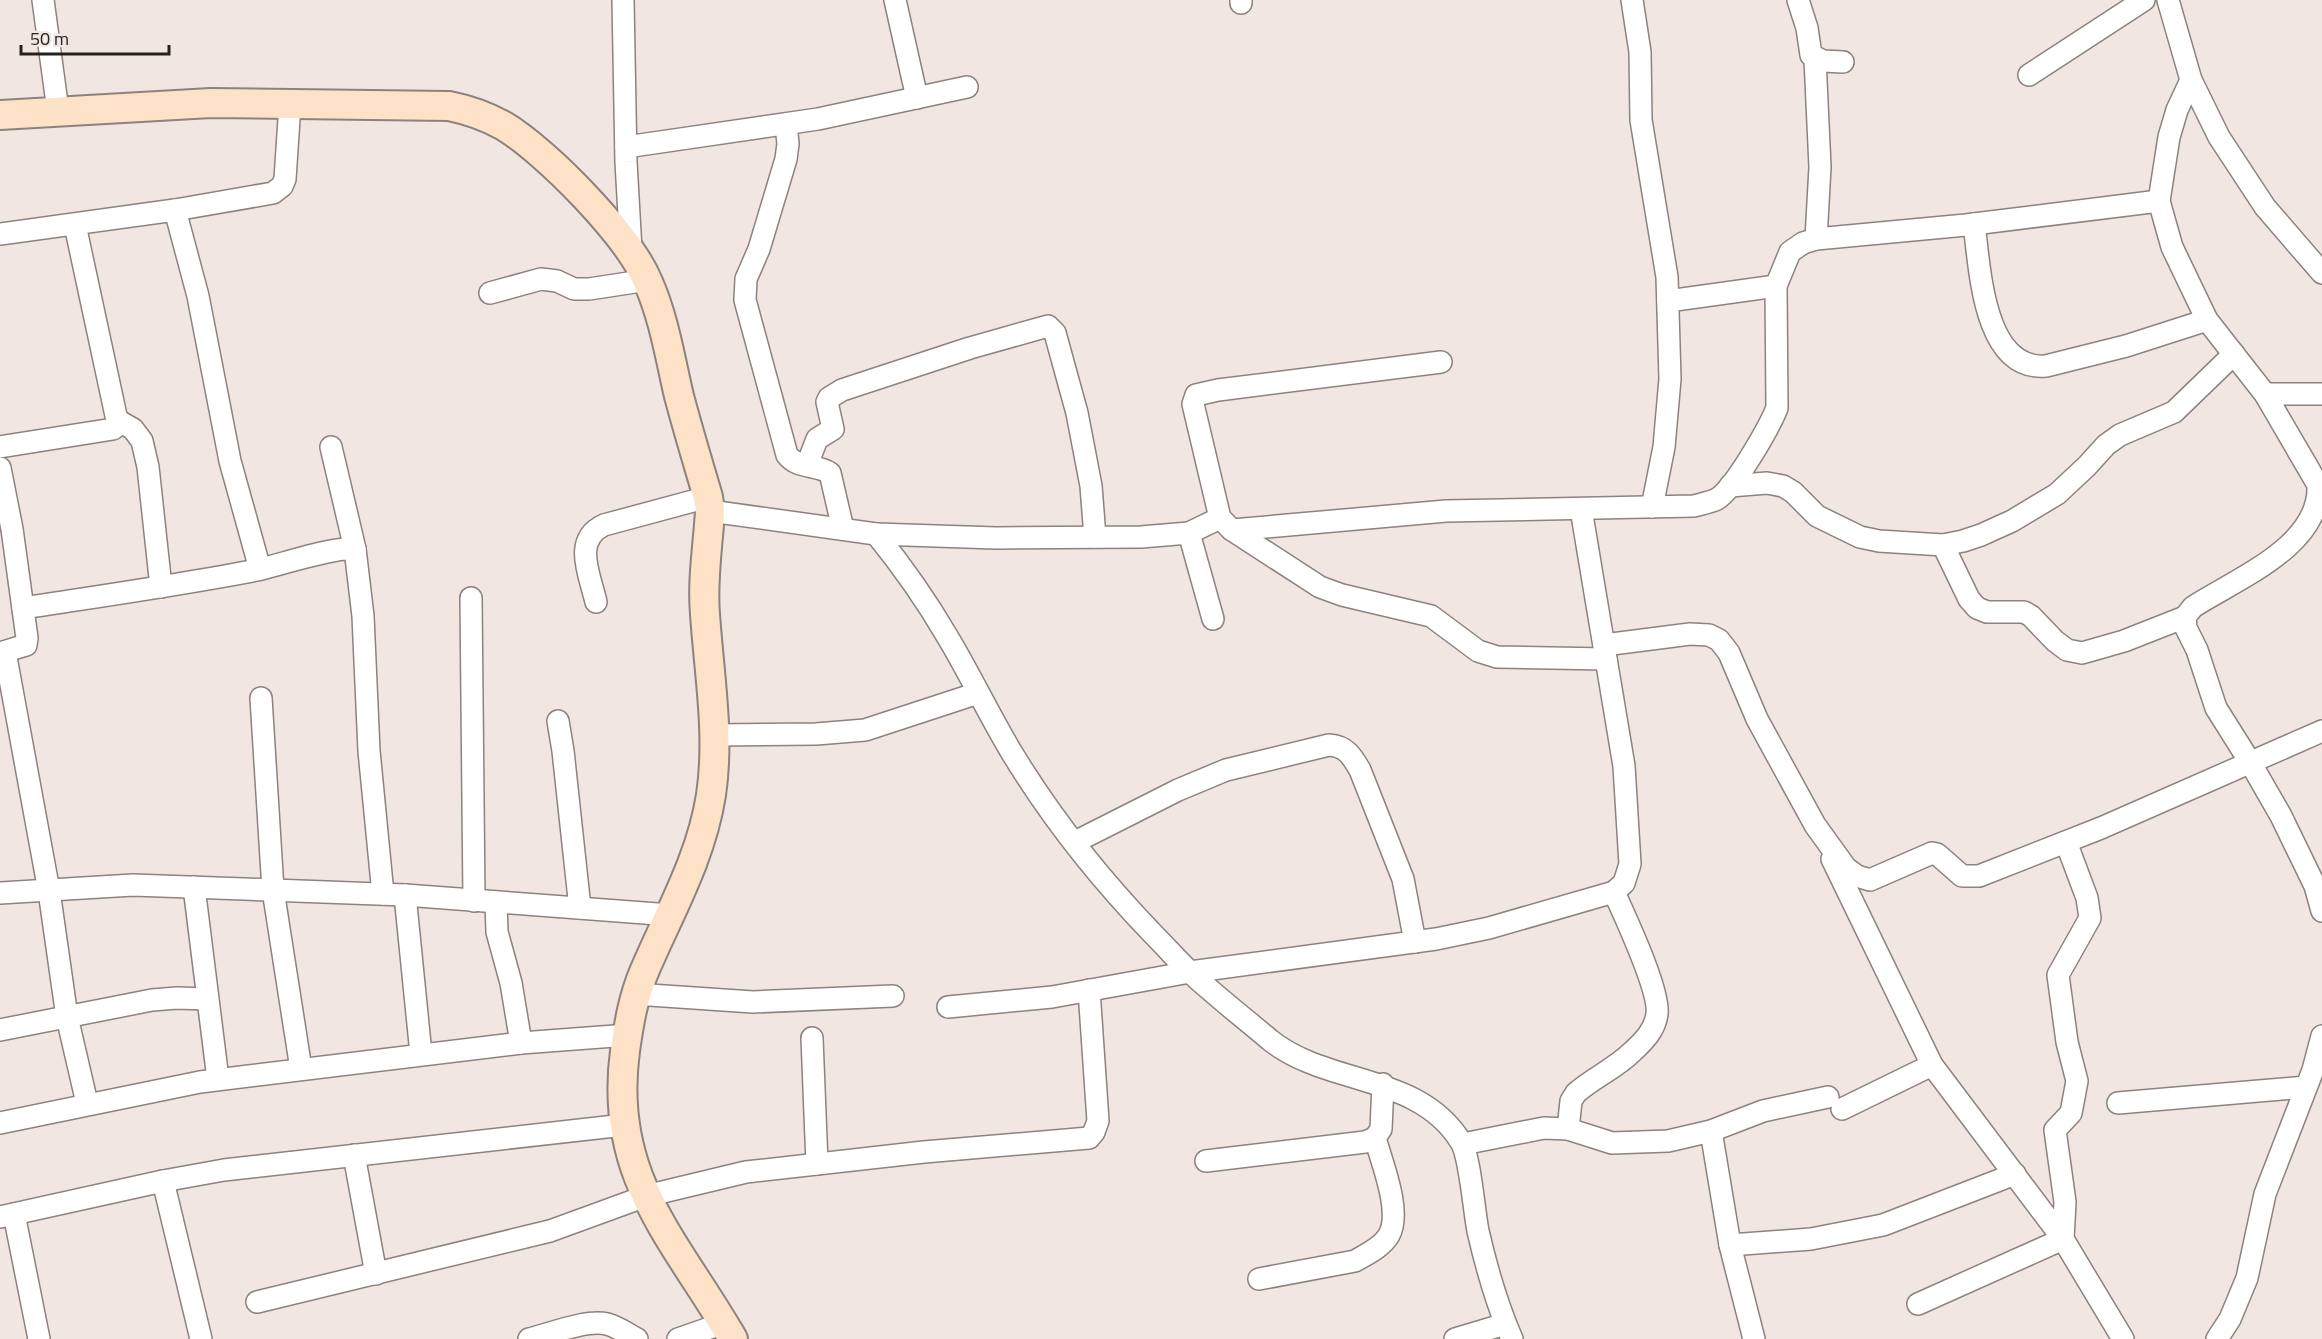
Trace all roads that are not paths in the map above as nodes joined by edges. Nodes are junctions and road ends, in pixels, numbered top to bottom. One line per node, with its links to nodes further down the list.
1 (43, 0): 15 (street)
2 (623, 0): 18 (street)
3 (895, 0): 13 (street)
4 (1632, 0): 30 (street)
5 (1798, 0): 8 (street)
6 (2144, 0): 10 (street)
7 (2168, 0): 11 (street)
8 (1815, 59): 9 (street); 24 (street)
9 (1843, 62)
10 (2029, 75)
11 (2191, 80): 19 (street); 26 (street)
12 (967, 87): 13 (street)
13 (917, 98): 17 (street)
14 (290, 104): 15 (main road); 20 (street); 25 (main road)
15 (58, 111): 16 (main road)
16 (0, 115)
17 (786, 124): 18 (street); 39 (street)
18 (626, 147): 25 (street)
19 (2159, 201): 21 (street); 31 (street)
20 (175, 210): 22 (street); 54 (street)
21 (1974, 224): 24 (street); 31 (street)
22 (75, 225): 23 (street); 36 (street)
23 (0, 234)
24 (1816, 239): 28 (street)
25 (631, 250): 27 (main road)
26 (2322, 273)
27 (648, 280): 29 (street); 43 (main road)
28 (1776, 286): 30 (street); 41 (street)
29 (490, 293)
30 (1668, 301): 44 (street)
31 (2207, 320): 32 (street)
32 (2234, 354): 34 (street); 52 (street)
33 (1441, 362): 46 (street)
34 (2265, 394): 35 (street); 42 (street)
35 (2322, 394)
36 (119, 421): 37 (street); 55 (street)
37 (0, 447)
38 (331, 447): 53 (street)
39 (807, 465): 47 (street); 51 (street)
40 (0, 468): 48 (street)
41 (1730, 486): 44 (street); 52 (street)
42 (2320, 496): 59 (street)
43 (709, 504): 47 (street); 57 (street); 67 (main road)
44 (1652, 507): 45 (street)
45 (1581, 509): 46 (street); 62 (street)
46 (1226, 524): 49 (street); 62 (street)
47 (843, 529): 50 (street)
48 (6, 530): 58 (street)
49 (1189, 533): 51 (street); 60 (street)
50 (876, 534): 51 (street); 63 (street)
51 (1095, 537)
52 (1943, 545): 59 (street)
53 (355, 549): 54 (street); 77 (street)
54 (260, 569): 55 (street)
55 (161, 587): 58 (street)
56 (471, 598): 79 (street)
57 (597, 602)
58 (23, 608): 61 (street)
59 (2185, 617): 68 (street)
60 (1213, 619)
61 (2, 652): 74 (street)
62 (1605, 652): 69 (street); 75 (street)
63 (978, 693): 67 (street); 70 (street)
64 (261, 698): 73 (street)
65 (558, 721): 81 (street)
66 (2322, 731): 68 (street)
67 (715, 735): 83 (main road)
68 (2250, 762): 71 (street); 82 (street)
69 (1815, 825): 71 (street); 98 (street)
70 (1075, 842): 84 (street); 85 (street)
71 (2066, 842): 118 (street)
72 (194, 887): 73 (street); 74 (street); 89 (street)
73 (273, 890): 77 (street); 99 (street)
74 (49, 891): 76 (street); 91 (street)
75 (1614, 892): 84 (street); 107 (street)
76 (0, 893)
77 (383, 894): 78 (street)
78 (405, 895): 79 (street); 97 (street)
79 (474, 901): 80 (street)
80 (496, 902): 81 (street); 96 (street)
81 (580, 908): 83 (street)
82 (2322, 911)
83 (671, 915): 87 (main road)
84 (1415, 942): 85 (street)
85 (1190, 972): 86 (street); 102 (street)
86 (1089, 990): 90 (street); 113 (street)
87 (635, 994): 88 (street); 93 (main road)
88 (893, 996)
89 (207, 999): 91 (street); 101 (street)
90 (948, 1007)
91 (67, 1017): 92 (street); 104 (street)
92 (0, 1030)
93 (628, 1035): 96 (street); 106 (main road)
94 (2322, 1036): 100 (street)
95 (812, 1038): 113 (street)
96 (521, 1043): 97 (street)
97 (421, 1054): 99 (street)
98 (1932, 1065): 108 (street); 114 (street)
99 (301, 1069): 101 (street)
100 (2314, 1075): 103 (street); 134 (street)
101 (218, 1079): 104 (street)
102 (1383, 1084): 109 (street); 110 (street)
103 (2118, 1103)
104 (87, 1104): 105 (street)
105 (0, 1123)
106 (624, 1125): 111 (street); 116 (main road)
107 (1568, 1128): 108 (street); 110 (street)
108 (1711, 1131): 119 (street)
109 (1376, 1138): 112 (street); 121 (street)
110 (1463, 1144): 125 (street)
111 (354, 1155): 115 (street); 120 (street)
112 (1206, 1161)
113 (817, 1164): 116 (street)
114 (2014, 1174): 118 (street); 119 (street)
115 (163, 1181): 117 (street); 127 (street)
116 (646, 1196): 120 (street); 124 (main road)
117 (7, 1215): 126 (street)
118 (2063, 1239): 123 (street); 133 (street)
119 (1730, 1245): 132 (street)
120 (376, 1274): 122 (street)
121 (1259, 1279)
122 (257, 1302)
123 (1918, 1304)
124 (729, 1331): 130 (street)
125 (1509, 1332): 131 (street)
126 (39, 1339)
127 (201, 1339)
128 (529, 1339): 129 (street)
129 (637, 1339)
130 (678, 1339)
131 (1455, 1339)
132 (1754, 1339)
133 (2123, 1339)
134 (2217, 1339)

